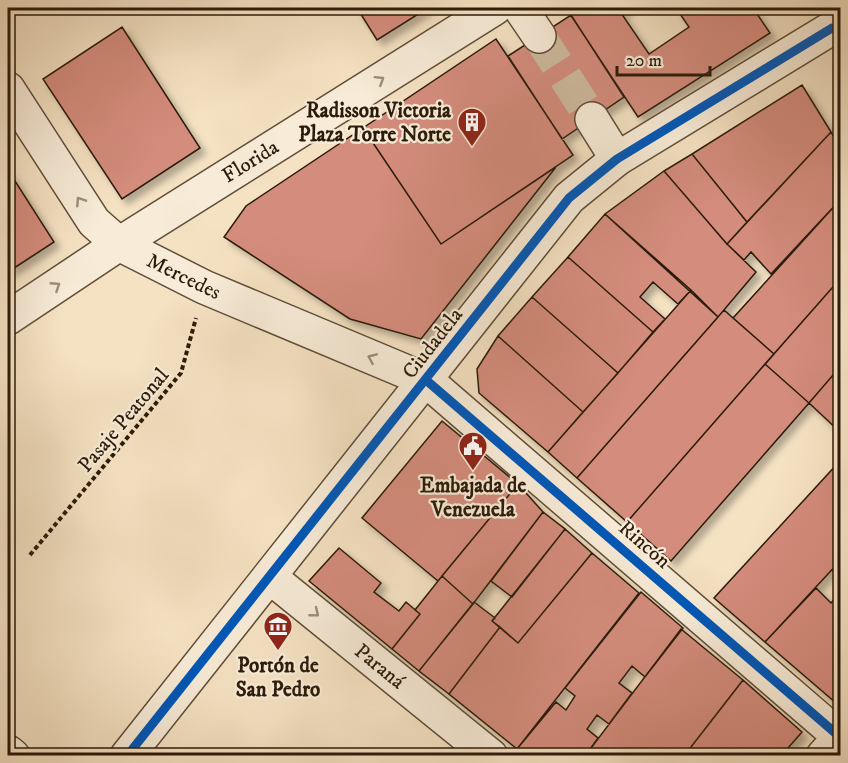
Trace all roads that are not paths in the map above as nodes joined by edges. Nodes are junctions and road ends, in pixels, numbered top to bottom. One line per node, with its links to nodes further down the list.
1 (495, 8): 8 (street, Florida, one-way to 1)
2 (520, 8): 4 (street)
3 (831, 26): 7 (street, Ciudadela)
4 (539, 36)
5 (8, 89): 8 (street, Mercedes, one-way to 5)
6 (592, 119): 7 (street)
7 (617, 159): 10 (street, Ciudadela)
8 (119, 244): 9 (street, Florida, one-way to 8); 10 (street, Mercedes, one-way to 8)
9 (8, 318)
10 (426, 380): 11 (street, Ciudadela); 12 (street, Rincón)
11 (270, 577): 15 (street, Ciudadela); 16 (street, Paraná, one-way to 16)
12 (840, 737): 17 (street)
13 (8, 752): 14 (street)
14 (13, 756)
15 (128, 756)
16 (491, 756)
17 (823, 756)

